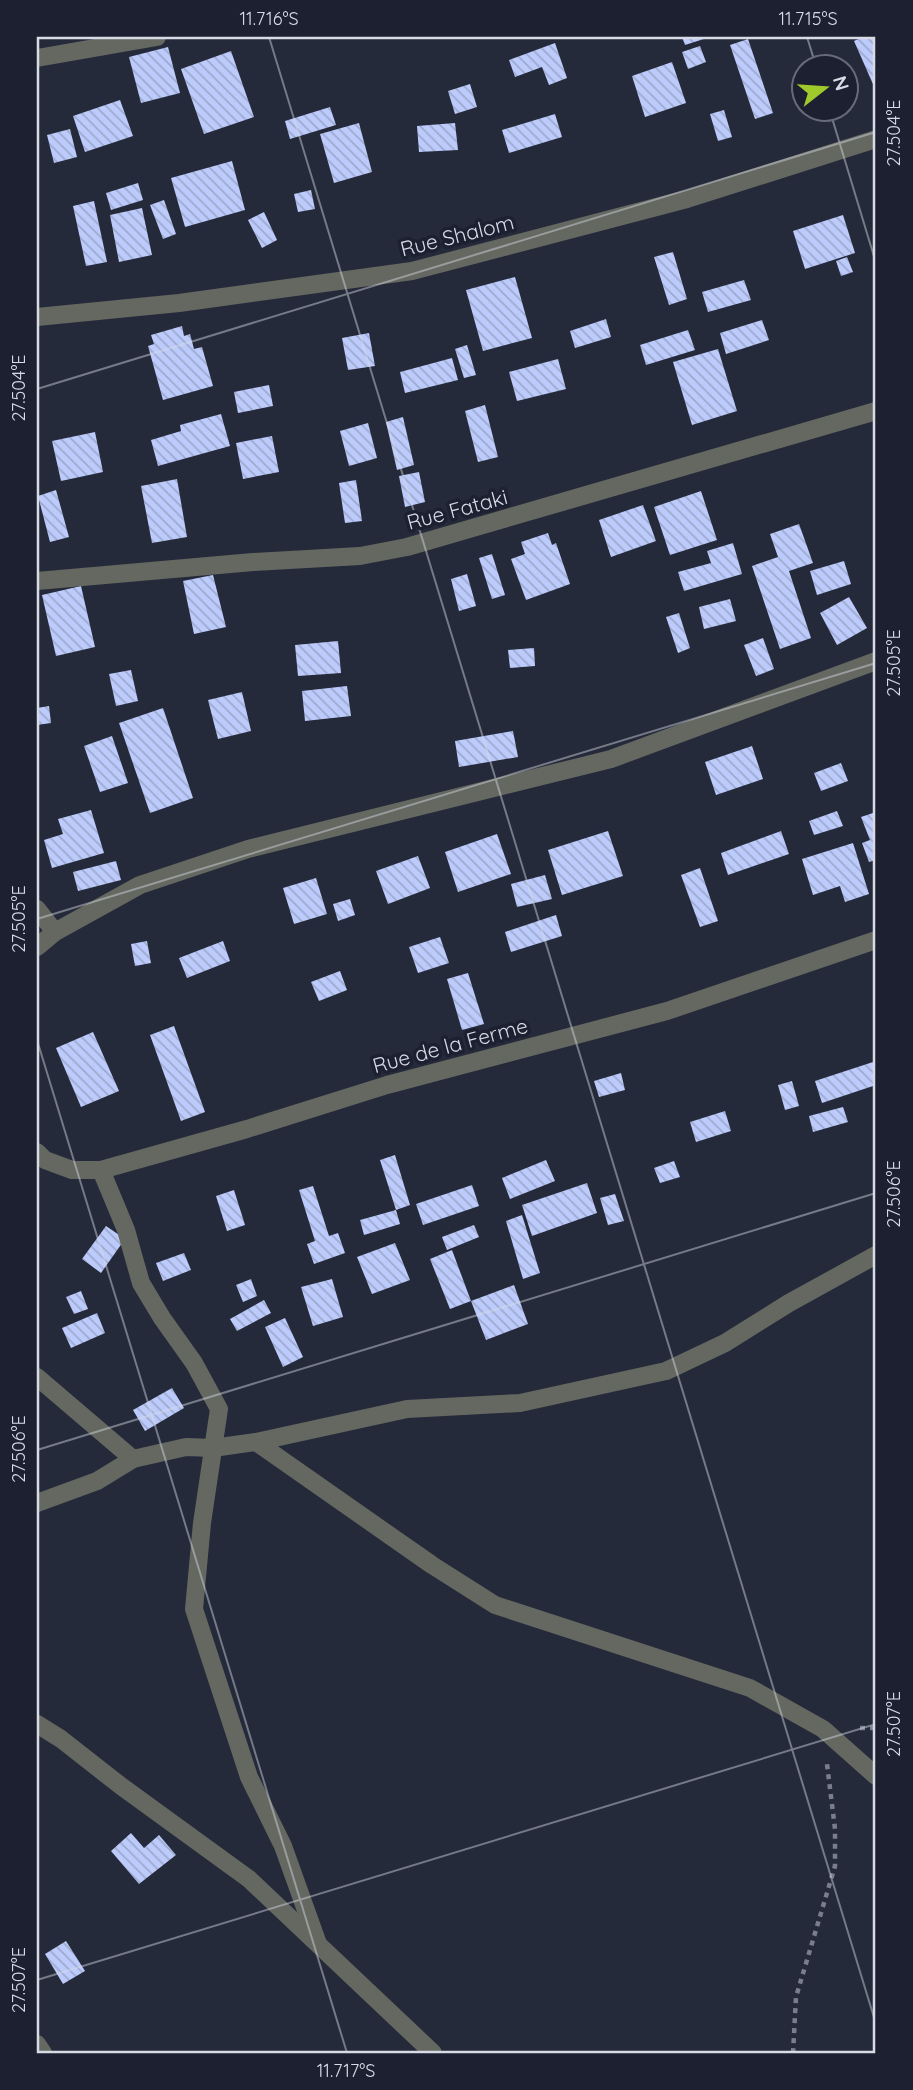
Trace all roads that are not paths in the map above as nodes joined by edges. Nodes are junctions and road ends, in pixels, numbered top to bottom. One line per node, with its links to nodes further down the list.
1 (157, 37): 2 (street)
2 (37, 58)
3 (876, 139): 4 (street, Rue Shalom)
4 (37, 317)
5 (876, 411): 6 (street, Rue Fataki)
6 (37, 581)
7 (876, 660): 9 (street)
8 (37, 909): 9 (street)
9 (55, 932): 11 (street)
10 (876, 940): 13 (street, Rue de la Ferme)
11 (37, 947)
12 (37, 1152): 13 (street, Rue de la Ferme)
13 (101, 1170): 17 (street)
14 (876, 1255): 16 (street)
15 (37, 1377): 18 (street)
16 (256, 1442): 17 (street); 21 (street)
17 (214, 1448): 18 (street); 22 (street)
18 (133, 1459): 19 (street)
19 (37, 1503)
20 (37, 1724): 22 (street)
21 (876, 1776)
22 (317, 1941): 25 (street)
23 (37, 2044): 24 (street)
24 (43, 2053)
25 (433, 2053)

